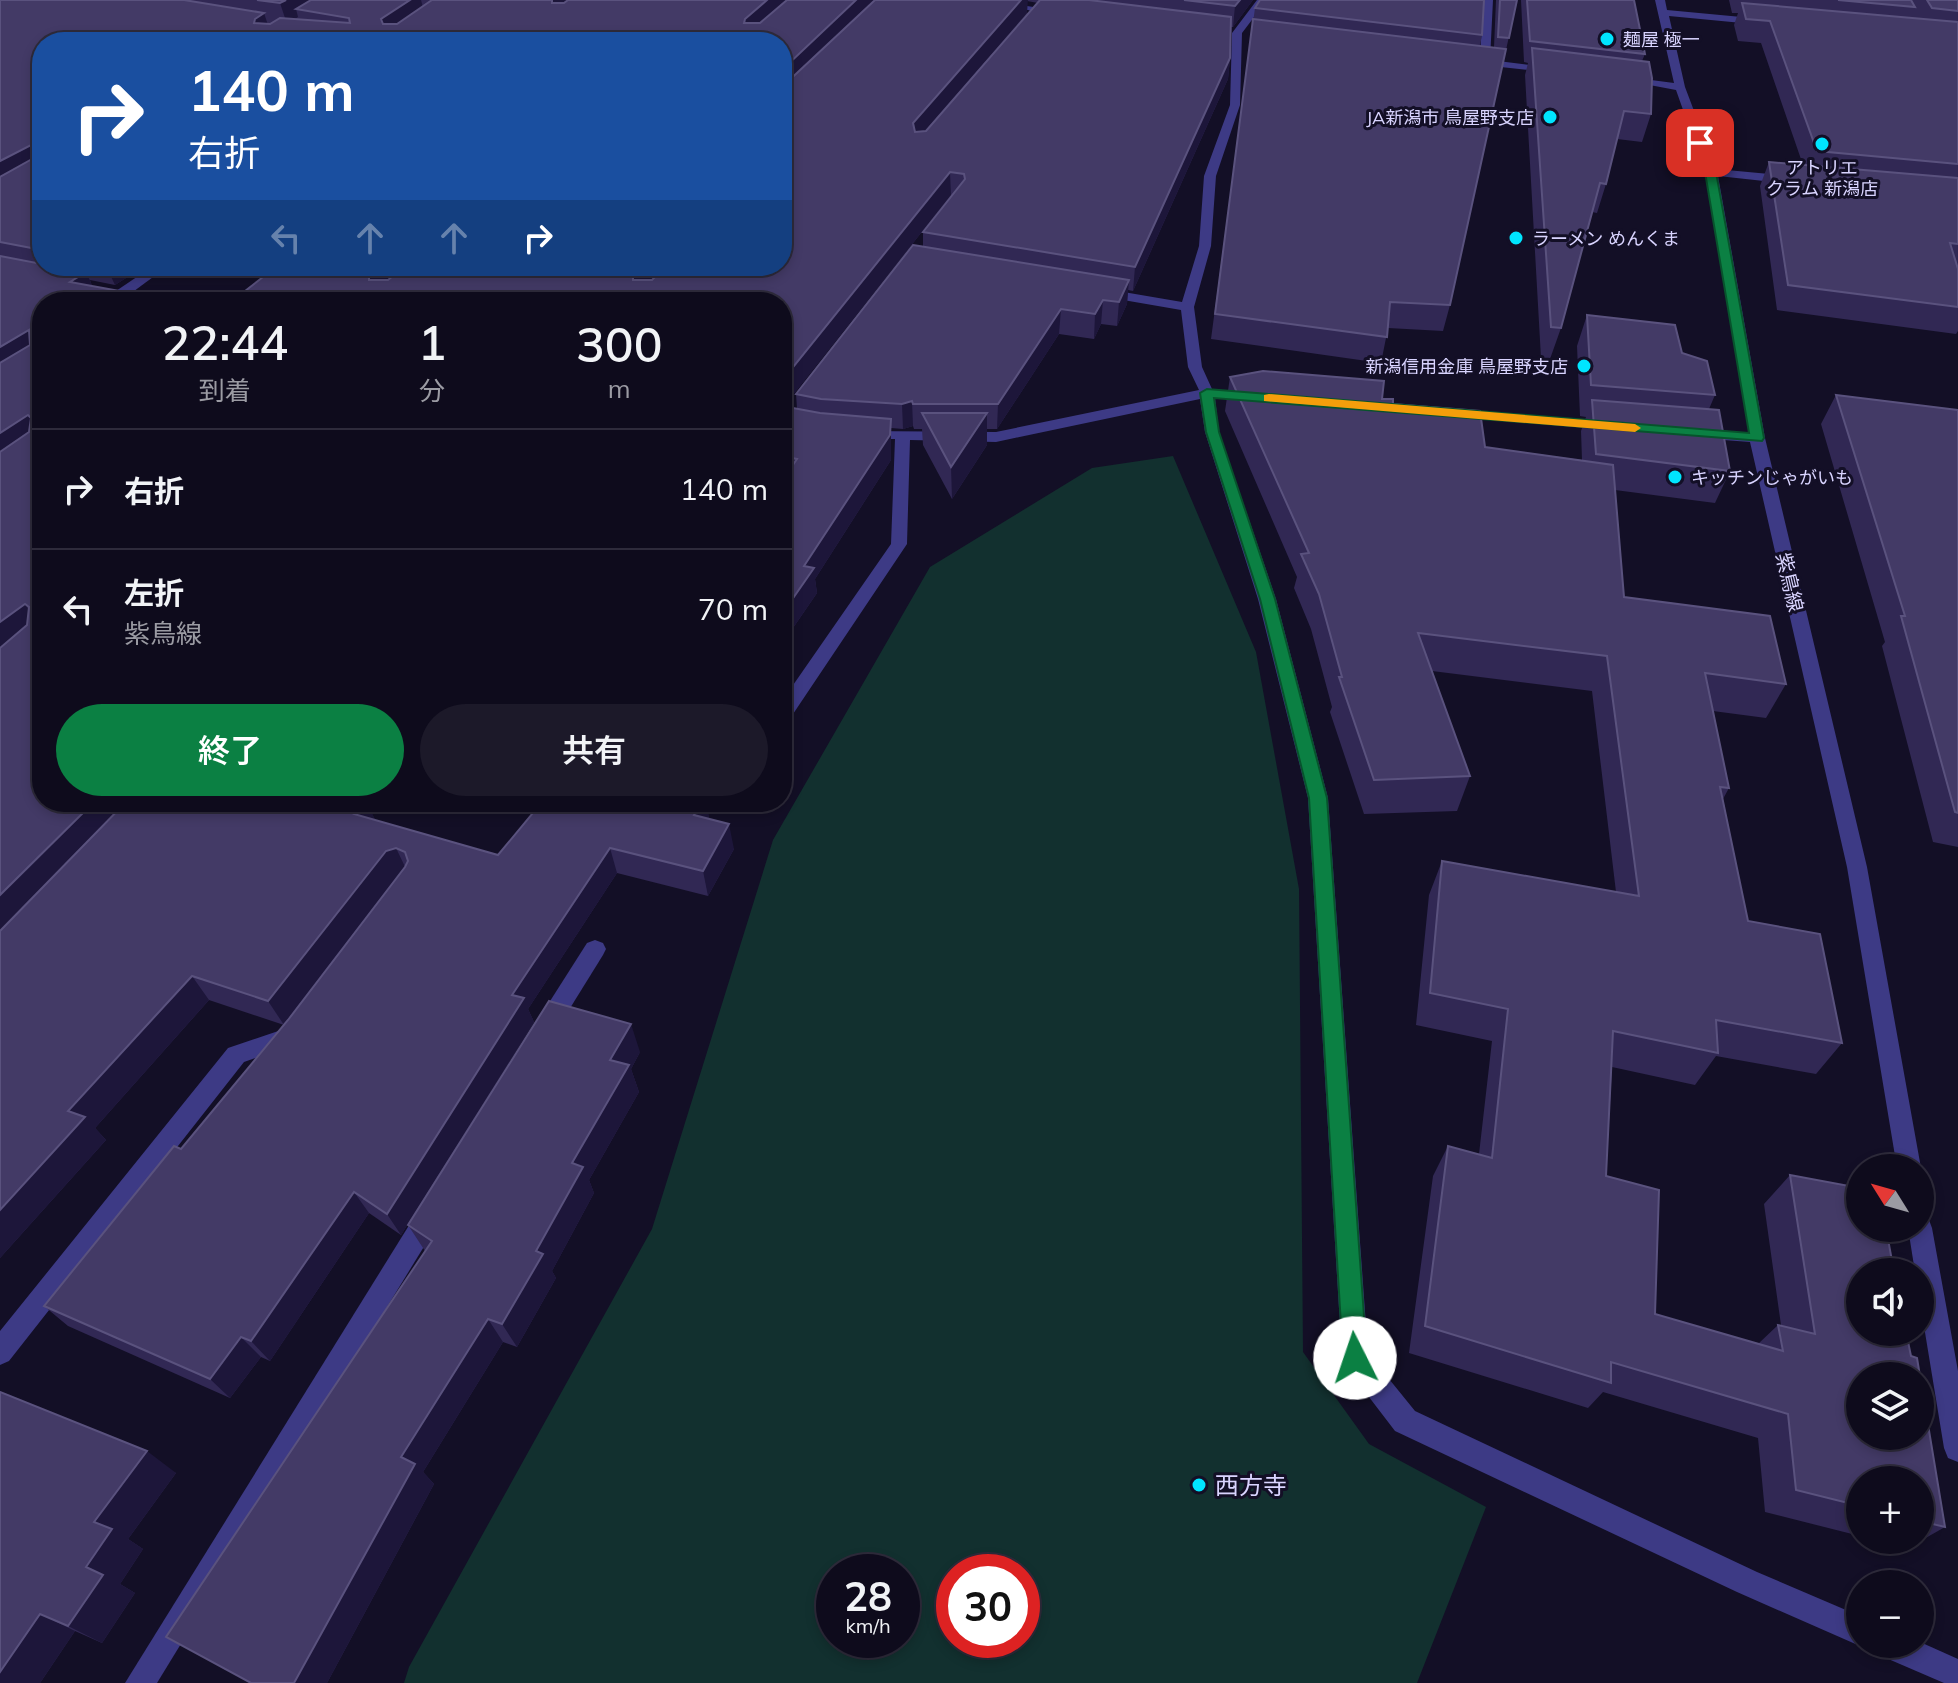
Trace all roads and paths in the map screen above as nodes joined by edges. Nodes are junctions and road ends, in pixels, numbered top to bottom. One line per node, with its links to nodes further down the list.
1 (967, 0): 4 (street)
2 (1262, 0): 19 (street)
3 (1488, 0): 10 (street)
4 (1034, 6): 6 (street); 7 (street)
5 (1662, 6): 8 (street); 13 (street, 紫鳥線)
6 (1070, 13)
7 (1030, 21)
8 (1775, 23)
9 (1470, 61): 10 (street)
10 (1485, 63): 11 (street)
11 (1560, 72)
12 (1620, 80): 13 (street)
13 (1680, 87): 14 (street, 紫鳥線)
14 (1711, 172): 15 (street); 27 (street, 紫鳥線)
15 (1804, 181)
16 (150, 276): 18 (street)
17 (1080, 289): 19 (street)
18 (132, 292)
19 (1187, 307): 20 (street)
20 (1207, 393): 21 (street); 26 (street); 37 (street)
21 (1270, 398)
22 (1443, 412): 23 (street)
23 (1631, 428)
24 (1678, 431): 27 (street)
25 (855, 433): 26 (street)
26 (903, 437): 28 (street)
27 (1757, 438): 32 (street, 紫鳥線)
28 (792, 700)
29 (595, 949): 31 (street)
30 (302, 1023): 35 (street)
31 (536, 1044)
32 (1907, 1154)
33 (443, 1194): 40 (street)
34 (1922, 1242): 36 (street)
35 (0, 1352)
36 (1958, 1448)
37 (1846, 1625)
38 (1922, 1658): 39 (street)
39 (1958, 1674)
40 (140, 1683)

